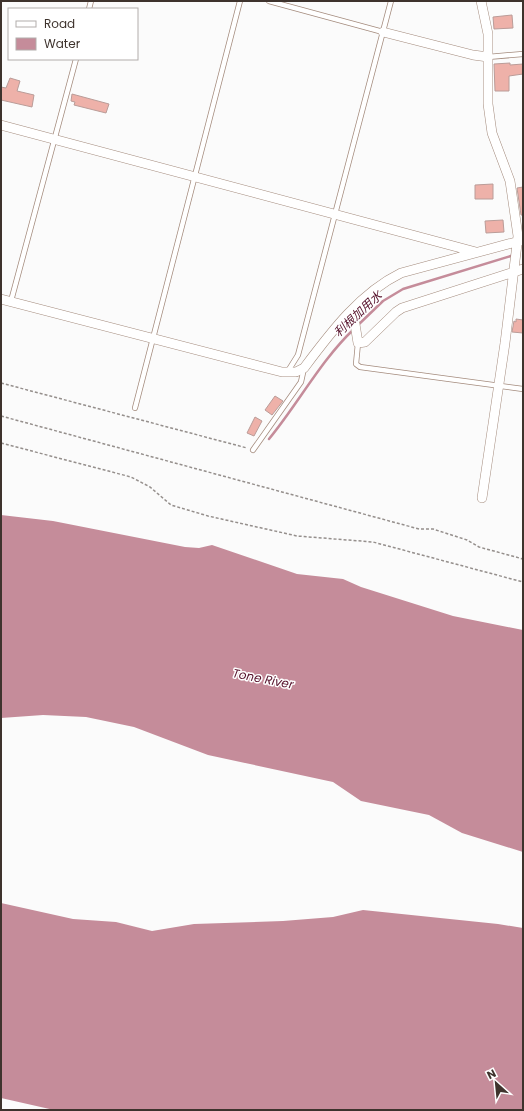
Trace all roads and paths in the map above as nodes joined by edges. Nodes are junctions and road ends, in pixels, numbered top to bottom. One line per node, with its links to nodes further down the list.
1 (240, 1): 11 (lane)
2 (268, 1): 5 (lane)
3 (391, 1): 5 (lane)
4 (481, 1): 7 (street)
5 (383, 32): 7 (street); 12 (lane)
6 (523, 54): 7 (lane)
7 (488, 56): 13 (street)
8 (76, 60): 10 (lane)
9 (1, 126): 10 (street)
10 (55, 140): 11 (street); 18 (lane)
11 (194, 177): 12 (street); 20 (lane)
12 (334, 214): 14 (street); 23 (lane)
13 (520, 241): 14 (street); 16 (street)
14 (477, 252): 19 (street)
15 (523, 269): 16 (street)
16 (513, 271): 21 (street); 25 (street)
17 (1, 299): 18 (street)
18 (12, 301): 20 (street)
19 (348, 316): 21 (street); 22 (street)
20 (152, 337): 23 (street); 27 (lane)
21 (358, 343): 25 (lane)
22 (304, 368): 23 (street); 30 (lane)
23 (287, 373)
24 (1, 383): 30 (path)
25 (498, 386): 26 (lane); 31 (street)
26 (523, 389)
27 (135, 408)
28 (1, 416): 32 (path)
29 (1, 443): 33 (path)
30 (253, 450)
31 (482, 498)
32 (523, 559)
33 (523, 582)

